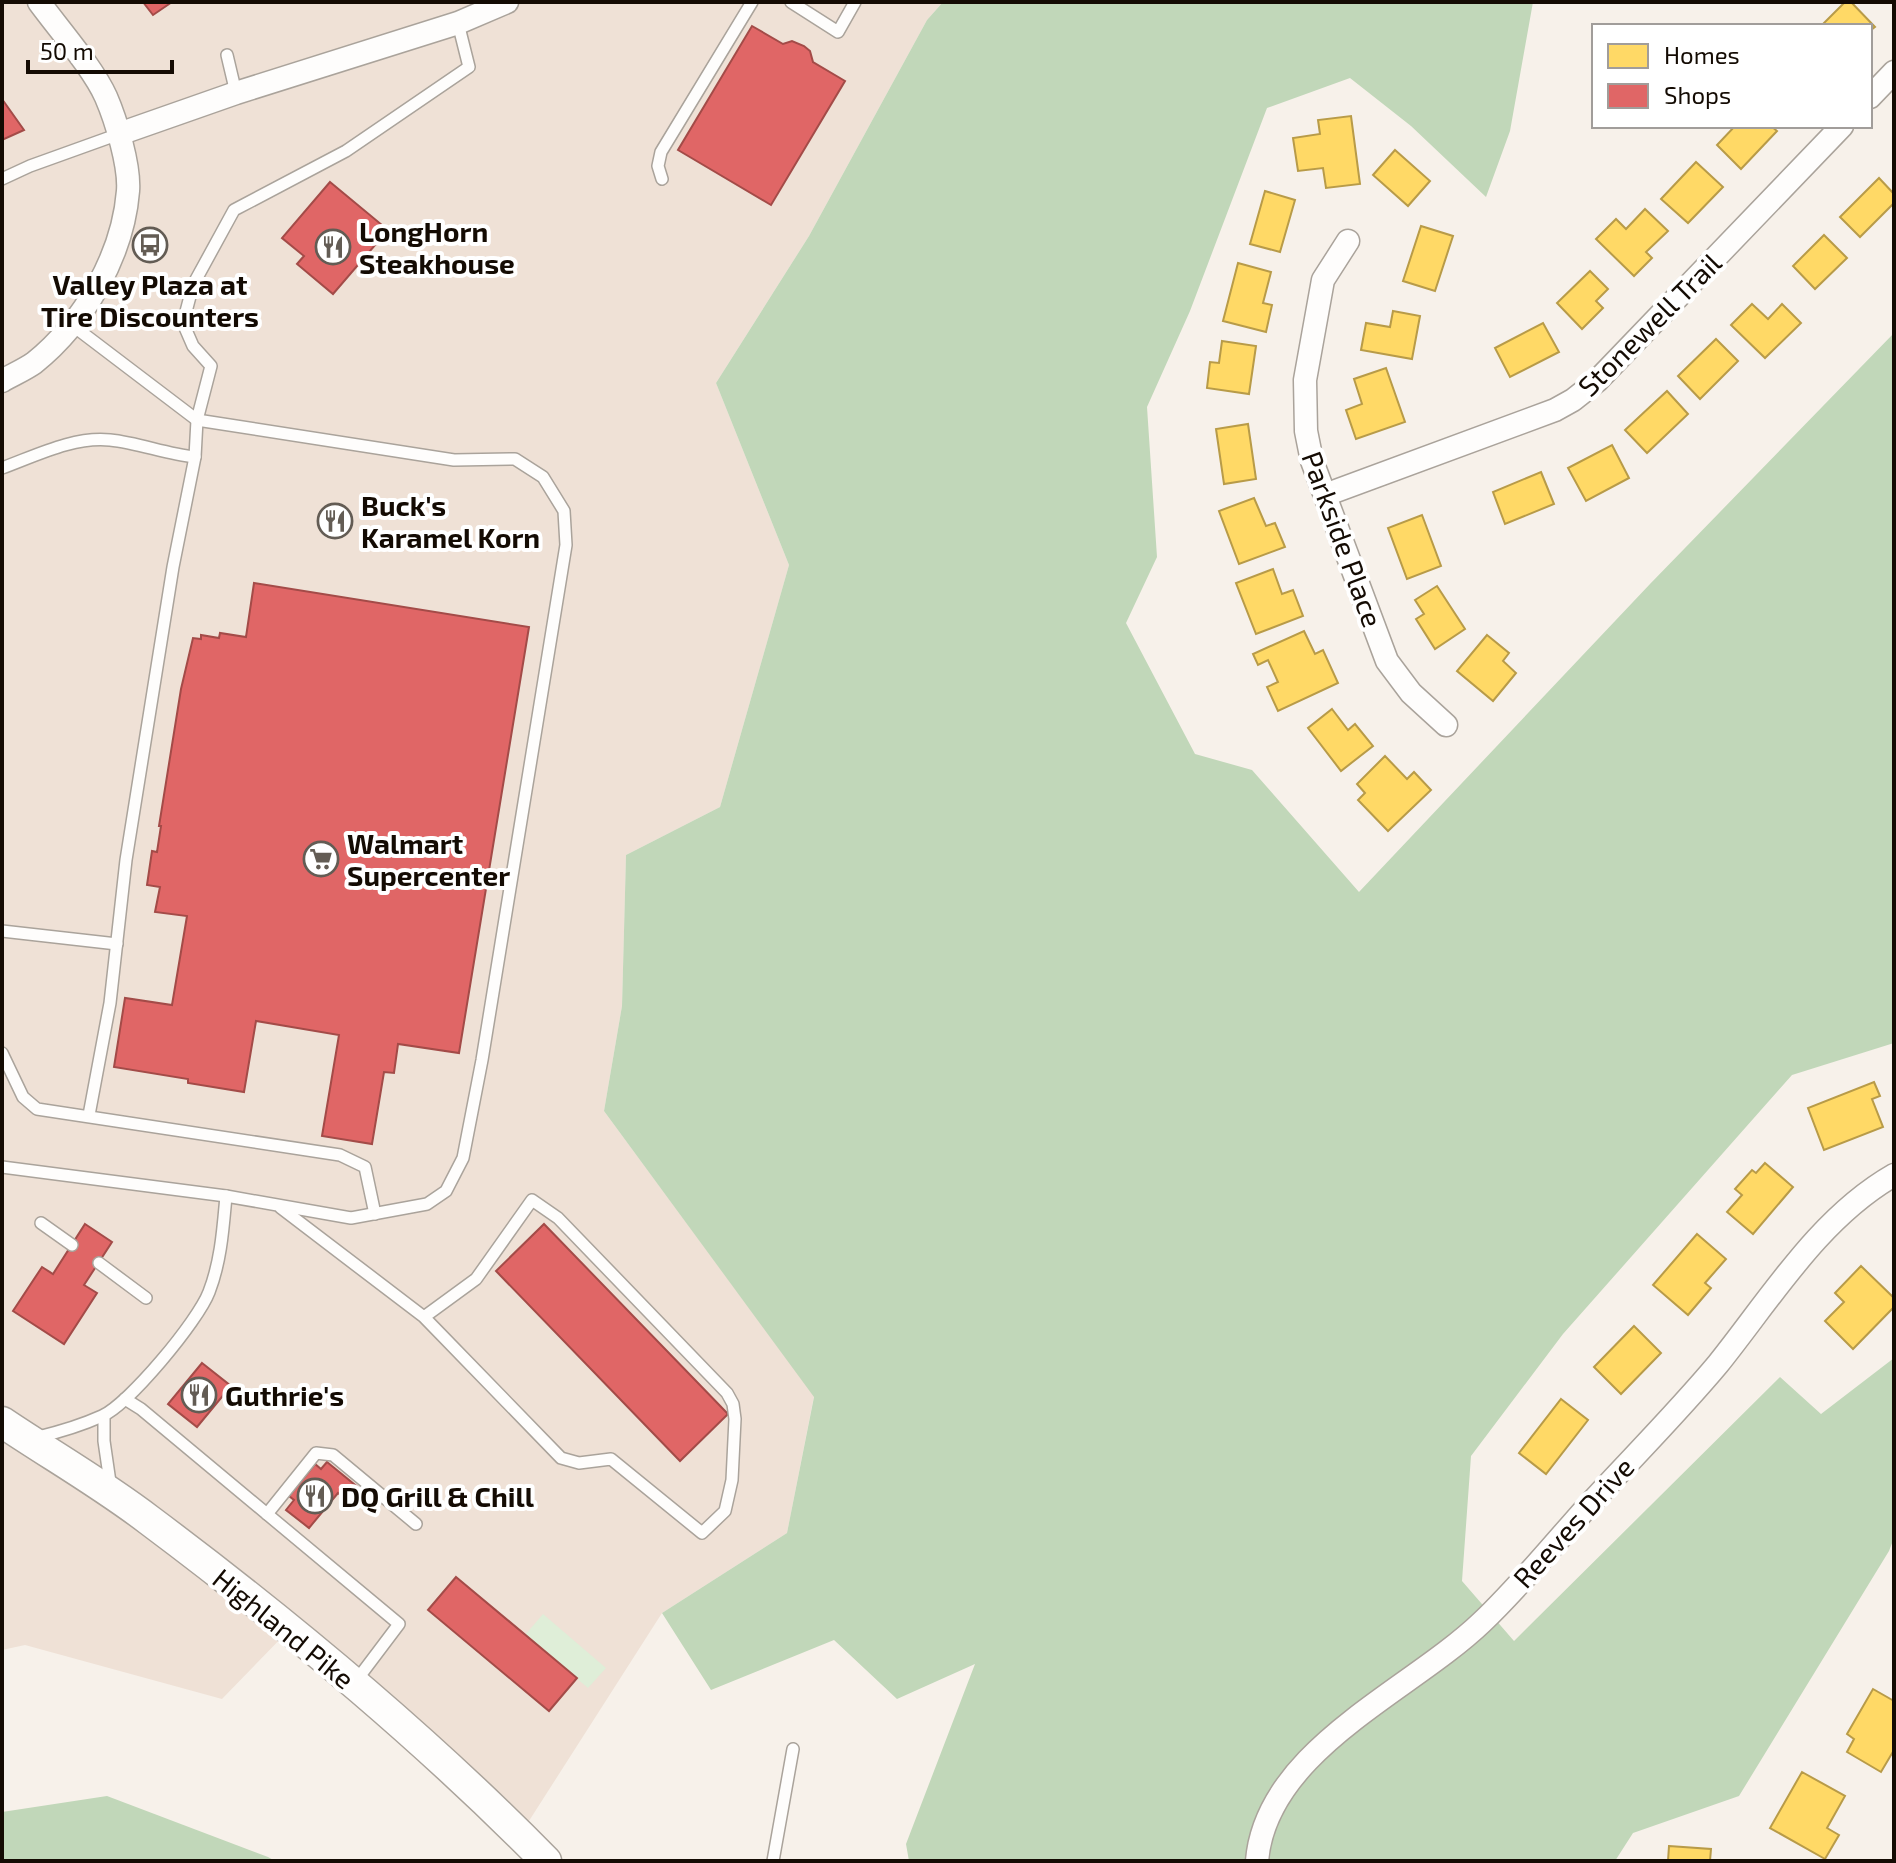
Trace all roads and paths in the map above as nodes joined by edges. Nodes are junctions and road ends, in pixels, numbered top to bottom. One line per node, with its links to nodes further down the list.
1 (39, 2): 12 (street)
2 (507, 2): 6 (street)
3 (752, 2): 14 (lane)
4 (791, 2): 5 (lane)
5 (855, 2)
6 (458, 23): 9 (street); 18 (lane)
7 (227, 55): 9 (lane)
8 (1894, 72): 10 (street)
9 (236, 93): 12 (street)
10 (1872, 95)
11 (1840, 128): 21 (street, Stonewell Trail)
12 (119, 134): 13 (lane); 16 (street)
13 (2, 179)
14 (662, 179)
15 (1348, 241): 21 (street, Parkside Place)
16 (72, 325): 17 (street); 18 (lane)
17 (2, 381)
18 (197, 420): 19 (lane); 31 (lane)
19 (195, 457): 20 (lane); 24 (lane)
20 (2, 468)
21 (1325, 495): 22 (street, Parkside Place)
22 (1446, 725)
23 (2, 931): 24 (lane)
24 (117, 944): 26 (lane)
25 (2, 1053): 26 (lane)
26 (89, 1115): 31 (lane)
27 (2, 1167): 29 (lane)
28 (1894, 1175): 48 (street, Reeves Drive)
29 (226, 1196): 30 (lane); 37 (lane)
30 (278, 1205): 31 (lane); 36 (lane)
31 (375, 1214)
32 (41, 1223): 33 (lane)
33 (72, 1245)
34 (99, 1263): 35 (lane)
35 (146, 1298)
36 (424, 1317): 36 (lane)
37 (125, 1399): 38 (lane); 42 (lane)
38 (104, 1416): 40 (lane); 41 (lane)
39 (2, 1422): 40 (main road, Highland Pike)
40 (28, 1440): 41 (main road, Highland Pike)
41 (111, 1493): 44 (main road, Highland Pike)
42 (267, 1514): 43 (lane); 44 (lane)
43 (416, 1524)
44 (353, 1685): 46 (main road, Highland Pike)
45 (793, 1749): 47 (lane)
46 (546, 1861)
47 (773, 1861)
48 (1257, 1861)

